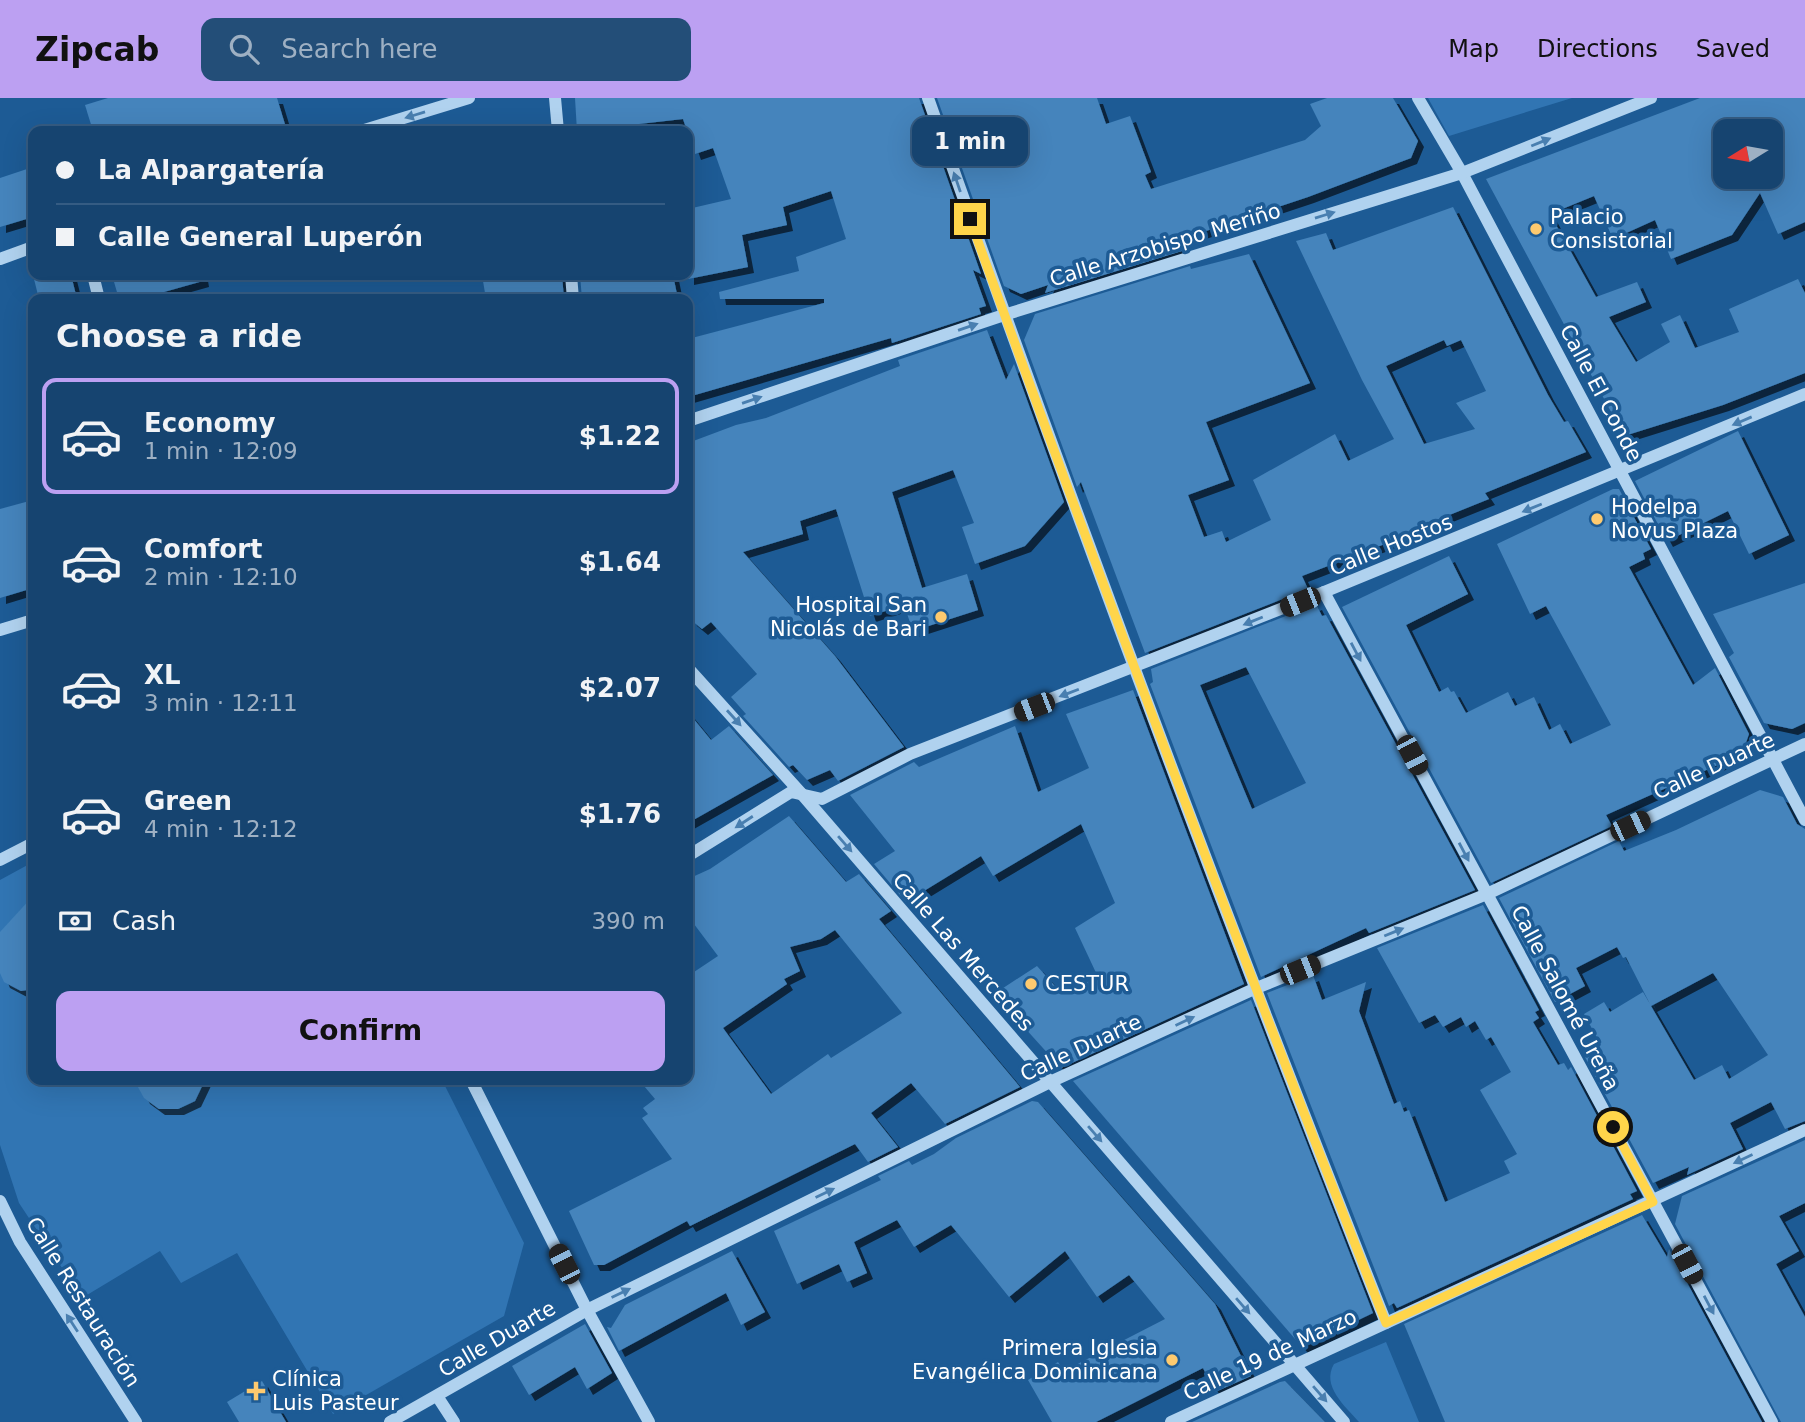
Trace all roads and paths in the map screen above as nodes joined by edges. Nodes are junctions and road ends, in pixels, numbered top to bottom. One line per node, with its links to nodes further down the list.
1 (469, 98): 6 (street, one-way to 6)
2 (555, 98): 7 (street)
3 (928, 98): 11 (street, one-way to 3)
4 (1418, 98): 8 (street, Calle El Conde)
5 (1651, 98): 8 (street, Calle Arzobispo Meriño, one-way to 5)
6 (377, 126)
7 (558, 126)
8 (1462, 173): 11 (street, Calle Arzobispo Meriño, one-way to 8); 14 (street, Calle El Conde)
9 (28, 249): 10 (street)
10 (0, 259)
11 (1004, 315): 13 (street, Calle Arzobispo Meriño, one-way to 11); 18 (street)
12 (1805, 394): 14 (street, Calle Hostos, one-way to 14)
13 (693, 419)
14 (1622, 472): 15 (street, Calle Hostos, one-way to 15); 21 (street, Calle El Conde)
15 (1324, 592): 18 (street, Calle Hostos, one-way to 18); 27 (street, Calle Salomé Ureña, one-way to 27)
16 (28, 622): 17 (street)
17 (0, 630)
18 (1133, 669): 22 (street, Calle Hostos, one-way to 22); 28 (street)
19 (693, 674): 22 (street, Calle Las Mercedes, one-way to 22)
20 (1805, 744): 21 (street, Calle Duarte)
21 (1774, 758): 23 (street, Calle El Conde); 27 (street, Calle Duarte)
22 (800, 792): 25 (street, Calle Hostos, one-way to 25); 29 (street, Calle Las Mercedes, one-way to 29)
23 (1805, 820)
24 (28, 845): 26 (street)
25 (693, 853)
26 (0, 860)
27 (1487, 894): 28 (street, Calle Duarte, one-way to 27); 33 (street, Calle Salomé Ureña)
28 (1254, 989): 29 (street, Calle Duarte, one-way to 28); 35 (street)
29 (1050, 1082): 34 (street, Calle Duarte, one-way to 29); 36 (street, Calle Las Mercedes, one-way to 36)
30 (474, 1085): 34 (street)
31 (1805, 1130): 33 (street, Calle 19 de Marzo, one-way to 33)
32 (0, 1201): 38 (street, Calle Restauración, one-way to 32)
33 (1653, 1202): 35 (street, Calle 19 de Marzo); 44 (street, Calle Salomé Ureña, one-way to 44)
34 (587, 1310): 37 (street, Calle Duarte); 41 (street)
35 (1386, 1323): 36 (street, Calle 19 de Marzo)
36 (1295, 1366): 42 (street, Calle 19 de Marzo); 43 (street, Calle Las Mercedes, one-way to 43)
37 (437, 1396): 39 (street, Calle Duarte); 40 (street)
38 (136, 1422)
39 (390, 1422)
40 (454, 1422)
41 (649, 1422)
42 (1171, 1422)
43 (1344, 1422)
44 (1772, 1422)

